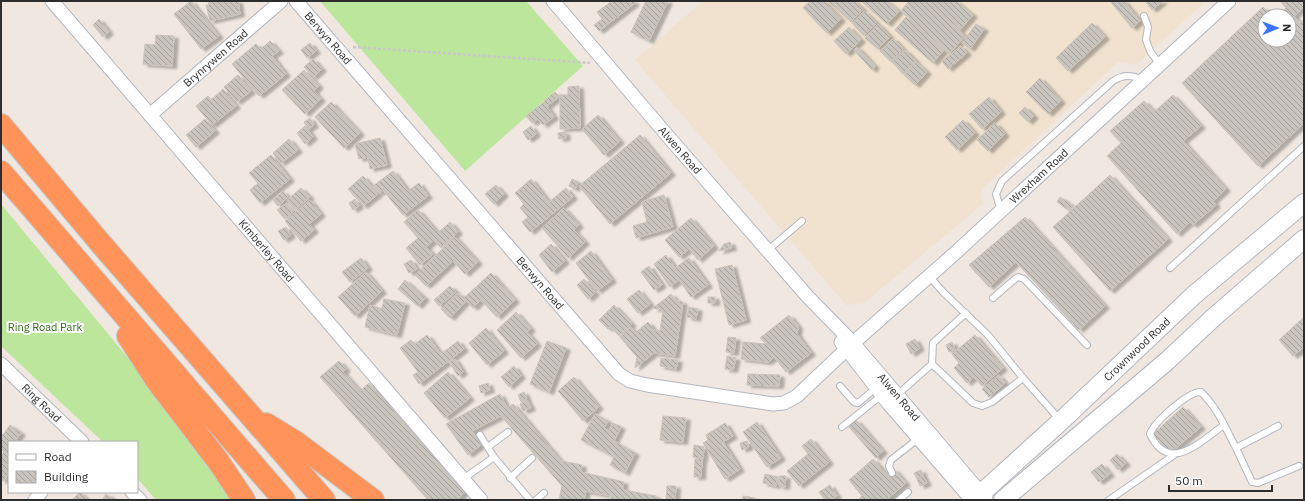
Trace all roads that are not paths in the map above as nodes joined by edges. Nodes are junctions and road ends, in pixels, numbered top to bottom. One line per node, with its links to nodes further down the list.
1 (52, 1): 9 (street, Kimberley Road)
2 (281, 1): 9 (street, Brynrywen Road)
3 (296, 1): 24 (street, Berwyn Road)
4 (553, 1): 17 (street, Alwen Road)
5 (1229, 1): 7 (street, Wrexham Road)
6 (1144, 16): 7 (lane)
7 (1160, 65): 8 (street, Wrexham Road)
8 (1143, 80): 14 (street, Wrexham Road); 14 (lane)
9 (150, 115): 47 (street, Kimberley Road)
10 (1, 125): 30 (highway)
11 (1304, 146): 18 (lane)
12 (1, 172): 20 (highway)
13 (1304, 203): 31 (main road, Crownwood Road)
14 (1001, 211): 19 (street, Wrexham Road)
15 (802, 221): 17 (lane)
16 (1304, 240): 59 (main road)
17 (768, 250): 24 (street, Alwen Road)
18 (1170, 268)
19 (929, 276): 22 (lane); 24 (street, Wrexham Road)
20 (104, 291): 51 (highway); 52 (highway)
21 (993, 298): 23 (lane)
22 (966, 313): 26 (lane); 27 (lane)
23 (1087, 345)
24 (849, 346): 29 (street, Alwen Road); 29 (street, Alwen Road)
25 (1, 364): 38 (street, Ring Road)
26 (932, 364): 27 (lane); 29 (lane)
27 (1023, 378): 31 (lane)
28 (840, 386): 29 (lane)
29 (886, 395): 34 (lane); 37 (street, Alwen Road); 50 (street, Alwen Road)
30 (246, 411): 53 (highway); 54 (highway)
31 (1061, 421): 50 (main road, Crownwood Road)
32 (1224, 425): 40 (lane); 41 (lane); 41 (lane)
33 (1278, 426): 40 (lane)
34 (842, 427)
35 (508, 432): 39 (lane)
36 (480, 435): 39 (lane)
37 (919, 438): 45 (lane); 50 (street, Alwen Road)
38 (80, 441)
39 (488, 447): 42 (lane)
40 (1236, 448): 44 (lane)
41 (1174, 455): 60 (lane)
42 (494, 457): 46 (lane); 47 (lane)
43 (532, 458): 46 (lane)
44 (1299, 466)
45 (892, 473)
46 (510, 478): 56 (lane)
47 (463, 479): 55 (street, Kimberley Road)
48 (908, 492): 58 (lane)
49 (544, 493): 57 (lane)
50 (978, 498)
51 (244, 500)
52 (284, 500)
53 (324, 500)
54 (373, 500)
55 (481, 500)
56 (530, 500)
57 (536, 500)
58 (899, 500)
59 (1003, 500)
60 (1109, 500)

